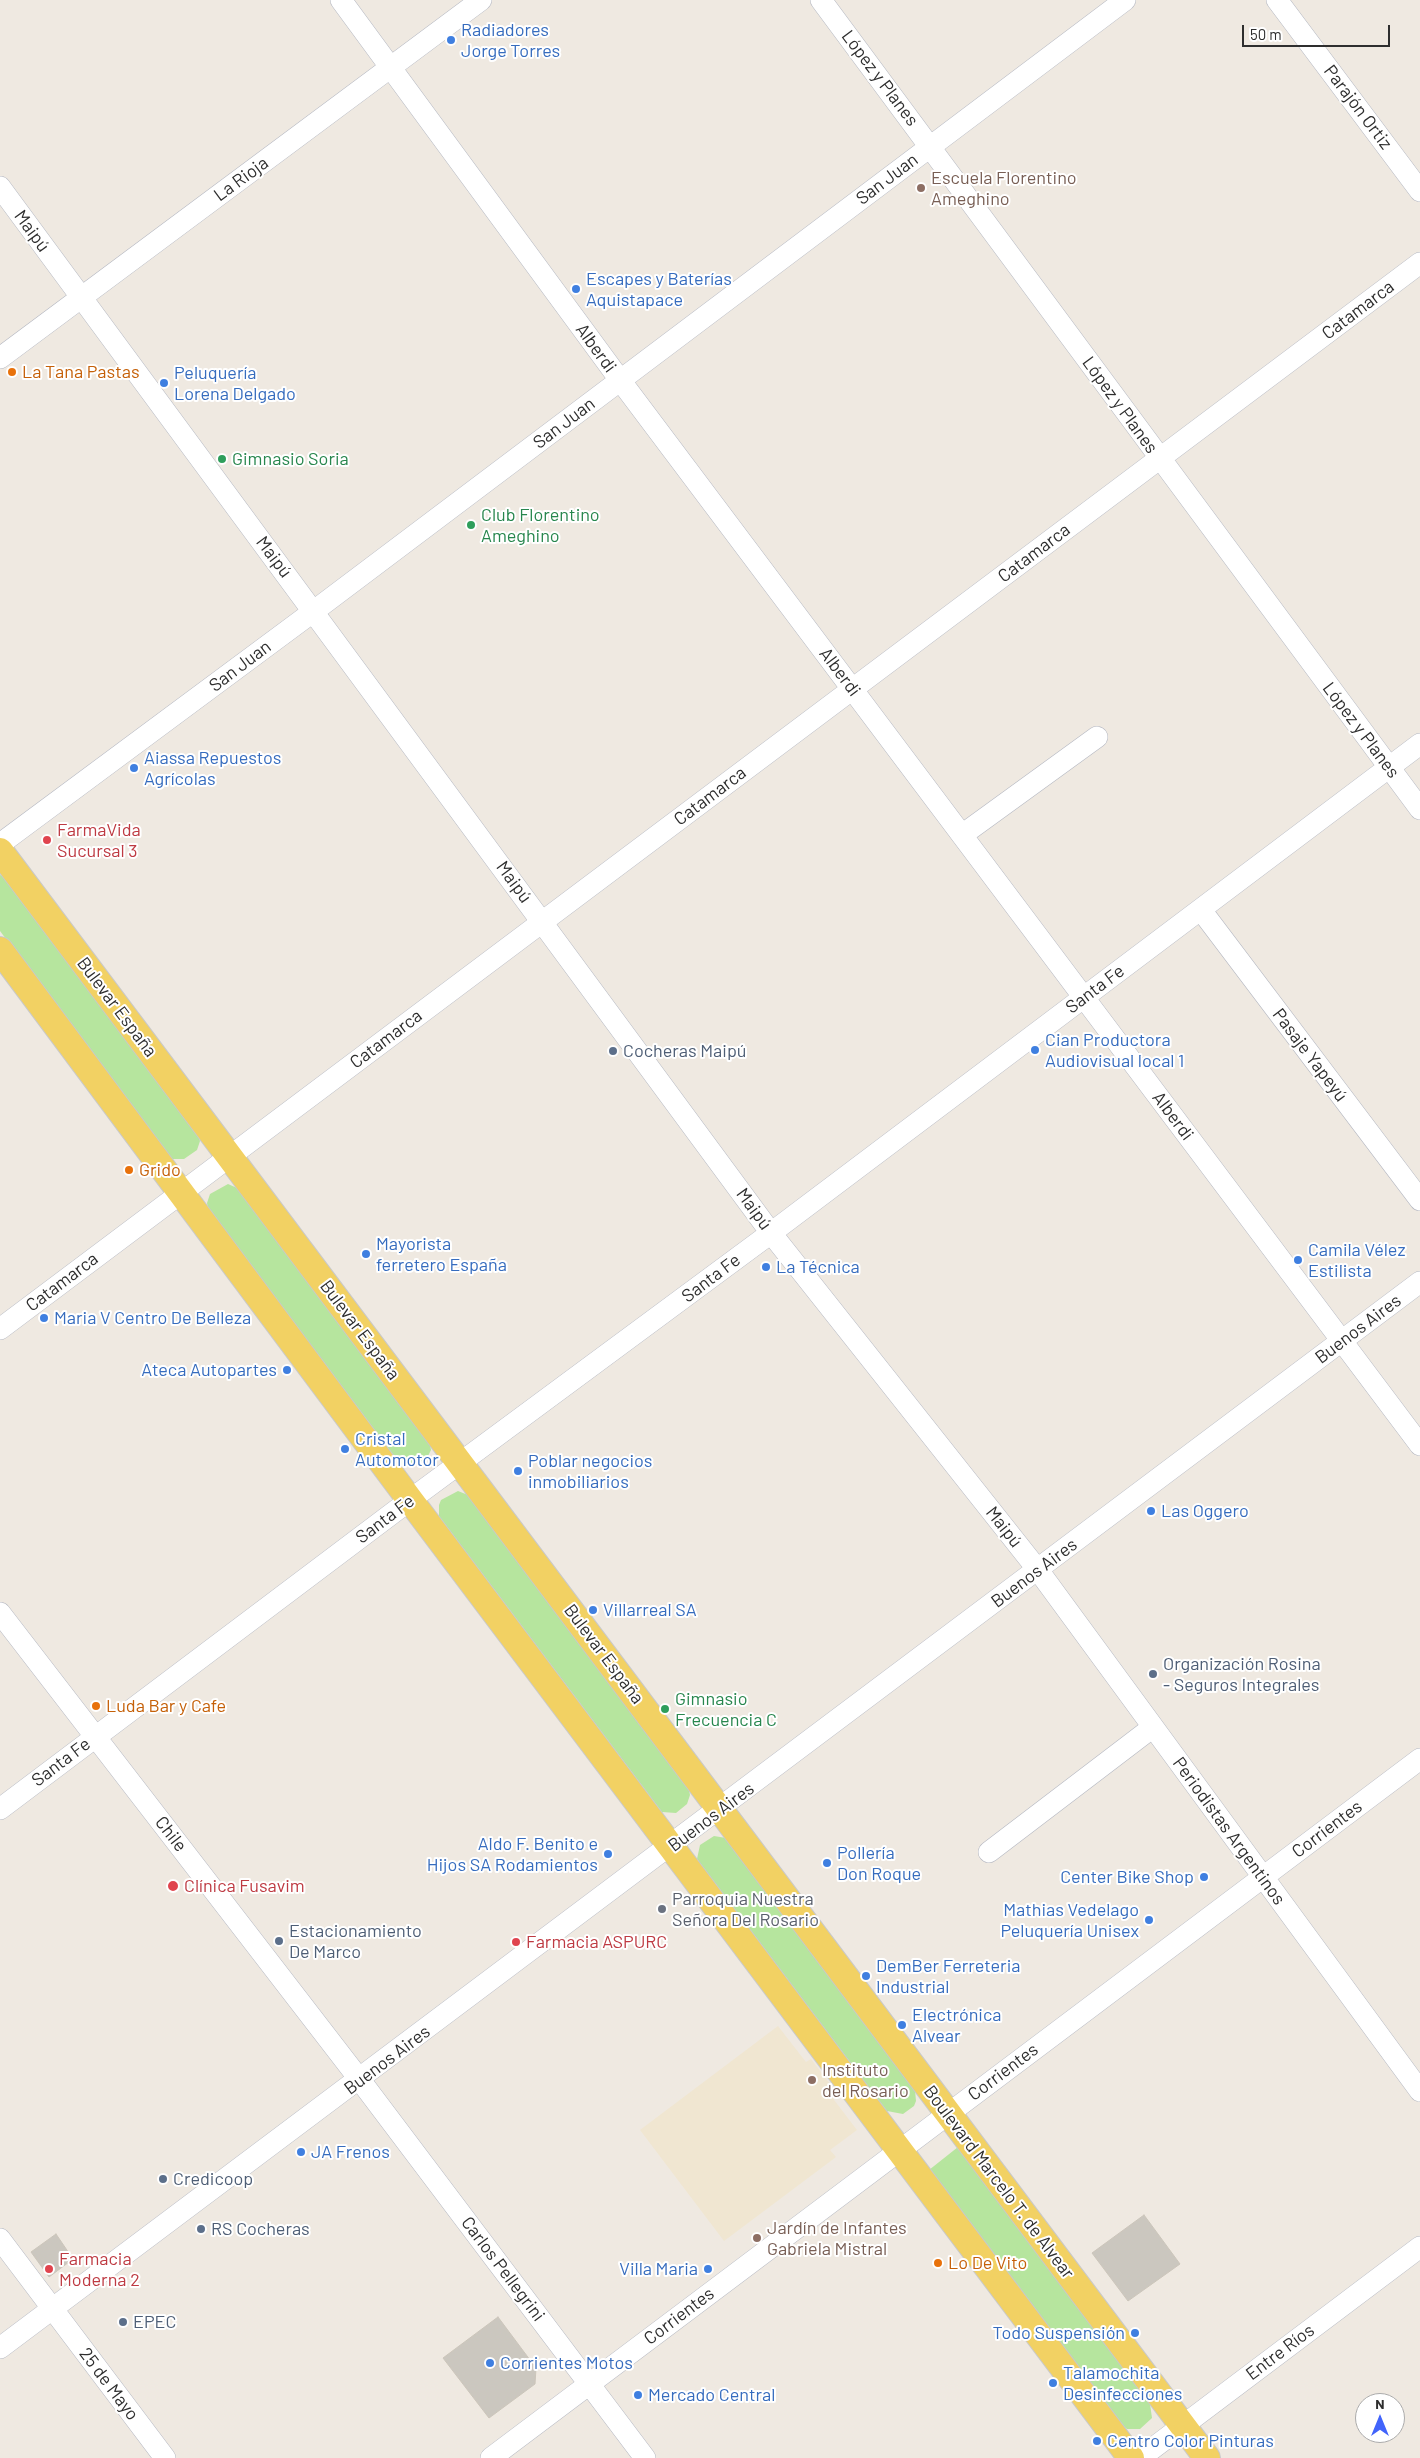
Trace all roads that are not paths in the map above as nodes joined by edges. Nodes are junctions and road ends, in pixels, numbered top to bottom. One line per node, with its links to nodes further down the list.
1 (341, 0): 6 (street, Alberdi)
2 (481, 0): 6 (street, La Rioja)
3 (821, 0): 7 (street, López y Planes)
4 (1125, 0): 7 (street, San Juan)
5 (1277, 0): 9 (street, Parajón Ortiz)
6 (391, 68): 11 (street, La Rioja); 13 (street, Alberdi)
7 (931, 146): 13 (street, San Juan); 14 (street, López y Planes)
8 (0, 187): 11 (street, Maipú)
9 (1420, 191)
10 (1420, 263): 14 (street, Catamarca)
11 (81, 298): 12 (street, La Rioja); 15 (street, Maipú)
12 (0, 358)
13 (620, 380): 15 (street, San Juan); 16 (street, Alberdi)
14 (1160, 458): 16 (street, Catamarca); 19 (street, López y Planes)
15 (314, 611): 22 (street, San Juan); 25 (street, Maipú)
16 (852, 689): 21 (street, Alberdi); 25 (street, Catamarca)
17 (1097, 737): 21 (street)
18 (1420, 744): 19 (street, Santa Fe)
19 (1389, 767): 20 (street, López y Planes); 24 (street, Santa Fe)
20 (1420, 809)
21 (962, 835): 27 (street, Alberdi)
22 (0, 844)
23 (0, 851): 28 (main road, Bulevar España)
24 (1201, 910): 27 (street, Santa Fe); 30 (street, Pasaje Yapeyú)
25 (543, 921): 28 (street, Catamarca); 31 (street, Maipú)
26 (0, 950): 29 (main road)
27 (1084, 997): 31 (street, Santa Fe); 34 (street, Alberdi)
28 (228, 1156): 29 (street, Catamarca); 36 (main road, Bulevar España)
29 (181, 1192): 33 (street, Catamarca); 37 (main road)
30 (1420, 1200)
31 (771, 1233): 36 (street, Santa Fe); 38 (street, Maipú)
32 (1420, 1282): 34 (street, Buenos Aires)
33 (0, 1329)
34 (1341, 1342): 35 (street, Alberdi); 38 (street, Buenos Aires)
35 (1420, 1445)
36 (461, 1463): 37 (street, Santa Fe); 44 (main road, Bulevar España)
37 (410, 1500): 41 (street, Santa Fe); 45 (main road)
38 (1038, 1570): 40 (street, Periodistas Argentinos); 44 (street, Buenos Aires)
39 (0, 1612): 41 (street, Chile)
40 (1153, 1727): 46 (street); 47 (street, Periodistas Argentinos)
41 (95, 1736): 43 (street, Santa Fe); 48 (street, Chile)
42 (1420, 1759): 47 (street, Corrientes)
43 (0, 1809)
44 (720, 1810): 45 (street, Buenos Aires); 50 (main road, Boulevard Marcelo T. de Alvear)
45 (671, 1847): 48 (street, Buenos Aires); 51 (main road)
46 (989, 1852)
47 (1263, 1877): 49 (street, Periodistas Argentinos); 50 (street, Corrientes)
48 (360, 2080): 54 (street, Buenos Aires); 56 (street, Carlos Pellegrini)
49 (1420, 2091)
50 (947, 2114): 51 (street, Corrientes); 57 (main road, Boulevard Marcelo T. de Alvear)
51 (899, 2149): 56 (street, Corrientes); 61 (main road)
52 (0, 2239): 54 (street, 25 de Mayo)
53 (1420, 2247): 57 (street, Entre Ríos)
54 (54, 2309): 55 (street, Buenos Aires); 58 (street, 25 de Mayo)
55 (0, 2348)
56 (589, 2384): 59 (street, Corrientes); 60 (street, Carlos Pellegrini)
57 (1183, 2425): 62 (street, Entre Ríos); 63 (main road, Boulevard Marcelo T. de Alvear)
58 (165, 2458)
59 (491, 2458)
60 (645, 2458)
61 (1131, 2458)
62 (1140, 2458)
63 (1207, 2458)

